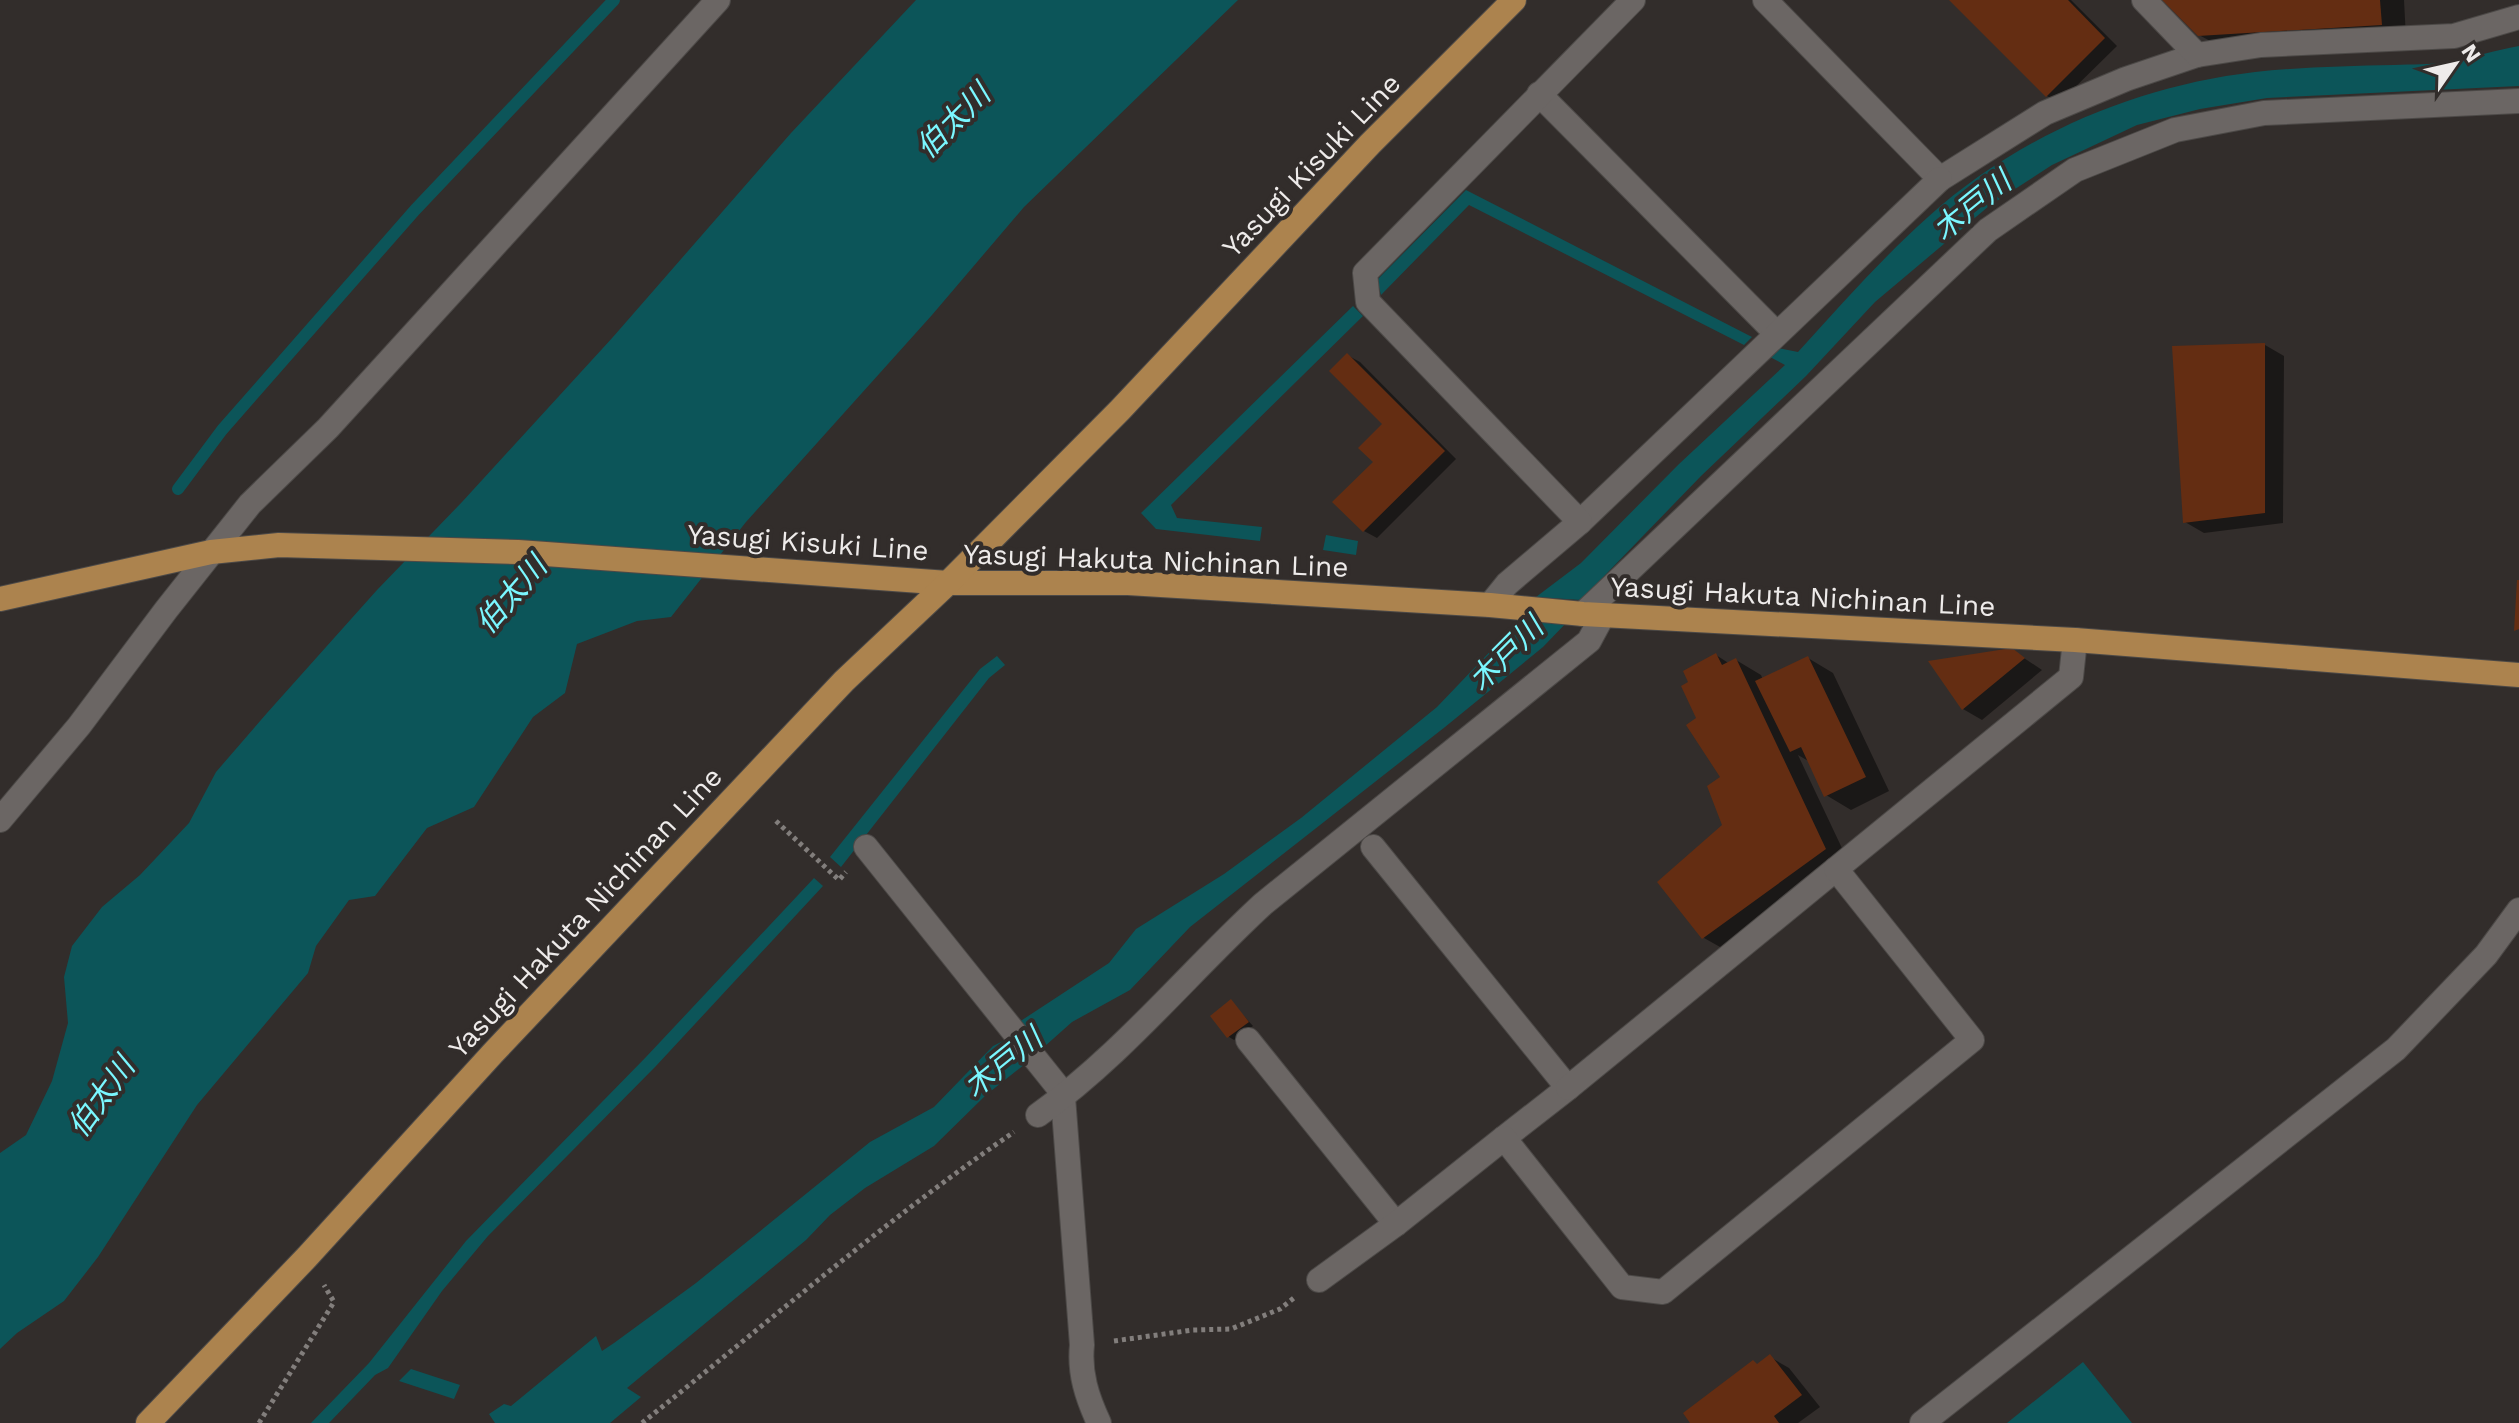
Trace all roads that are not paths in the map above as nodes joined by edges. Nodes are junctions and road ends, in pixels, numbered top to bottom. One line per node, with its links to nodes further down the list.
1 (718, 0): 13 (street)
2 (1514, 0): 14 (main road, Yasugi Kisuki Line)
3 (1633, 0): 8 (street)
4 (1765, 0): 10 (street)
5 (2144, 0): 7 (street)
6 (2519, 17): 7 (street)
7 (2197, 55): 10 (street)
8 (1539, 94): 11 (street); 12 (street)
9 (2519, 101): 17 (street)
10 (1940, 179): 11 (street)
11 (1776, 333): 12 (street)
12 (1580, 522): 16 (street)
13 (211, 552): 14 (main road, Yasugi Kisuki Line); 15 (main road, Yasugi Kisuki Line); 20 (street)
14 (948, 583): 16 (main road, Yasugi Hakuta Nichinan Line); 32 (main road, Yasugi Hakuta Nichinan Line)
15 (0, 599)
16 (1500, 606): 17 (main road, Yasugi Hakuta Nichinan Line)
17 (1587, 614): 18 (main road, Yasugi Hakuta Nichinan Line); 27 (street)
18 (2075, 640): 19 (main road, Yasugi Hakuta Nichinan Line); 23 (street)
19 (2519, 675)
20 (0, 820)
21 (866, 847): 27 (street)
22 (1373, 847): 26 (street)
23 (1836, 869): 26 (street); 29 (street)
24 (2519, 910): 34 (street)
25 (1248, 1040): 30 (street)
26 (1568, 1088): 29 (street)
27 (1060, 1092): 28 (street); 33 (street)
28 (1038, 1115)
29 (1504, 1138): 30 (street)
30 (1396, 1224): 31 (street)
31 (1319, 1280)
32 (148, 1423)
33 (1099, 1423)
34 (1922, 1423)

